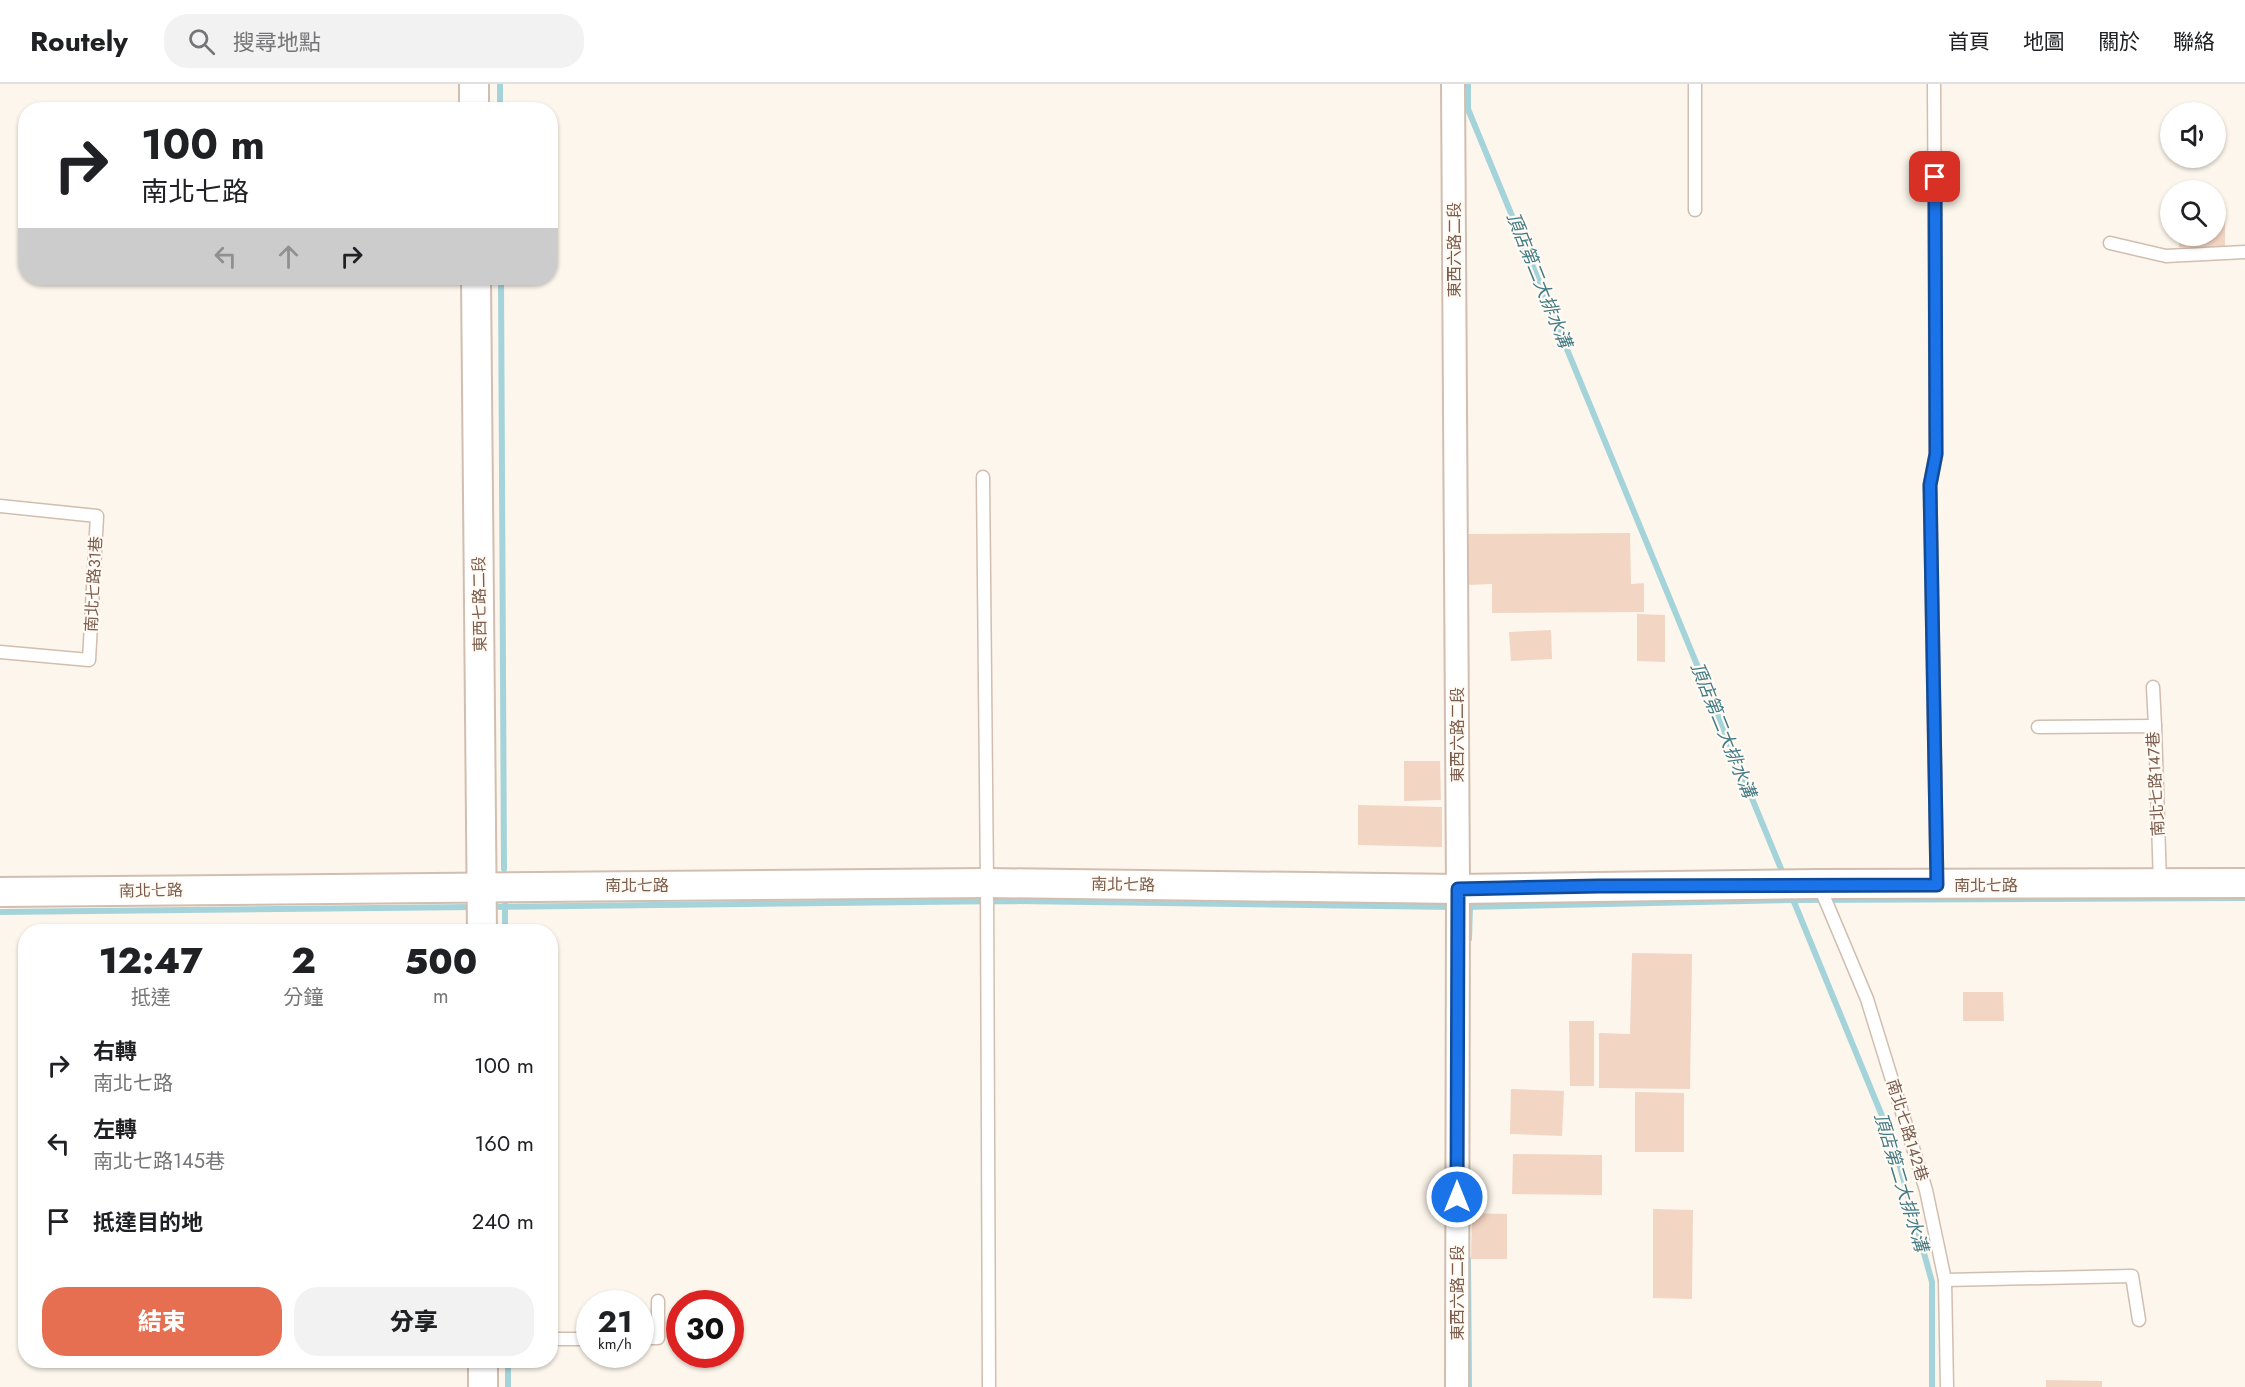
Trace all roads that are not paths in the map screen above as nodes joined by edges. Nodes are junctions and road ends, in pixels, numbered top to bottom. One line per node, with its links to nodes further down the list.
1 (474, 84): 5 (street)
2 (1453, 84): 22 (street, 東西六路二段)
3 (1695, 84): 6 (lane)
4 (1934, 84): 20 (lane)
5 (474, 102)
6 (1695, 210)
7 (2110, 243): 8 (lane)
8 (2245, 252)
9 (476, 285): 21 (street, 東西七路二段)
10 (983, 477): 16 (lane)
11 (0, 506): 12 (lane, 南北七路31巷)
12 (0, 652)
13 (2153, 687): 14 (lane)
14 (2154, 726): 15 (lane, 南北七路147巷); 19 (lane, 南北七路147巷)
15 (2038, 727)
16 (987, 883): 21 (street, 南北七路); 22 (street, 南北七路); 33 (lane)
17 (2245, 883): 19 (street, 南北七路)
18 (1818, 884): 20 (street, 南北七路); 22 (street, 南北七路); 25 (lane, 南北七路142巷)
19 (2160, 884): 20 (street, 南北七路)
20 (1937, 885)
21 (482, 886): 23 (street, 南北七路); 24 (street, 東西七路二段)
22 (1458, 889): 34 (street, 東西六路二段)
23 (0, 892)
24 (482, 924)
25 (1945, 1280): 27 (lane); 35 (lane, 南北七路142巷)
26 (658, 1301): 28 (lane)
27 (2139, 1320)
28 (654, 1338)
29 (558, 1339): 30 (lane)
30 (576, 1339)
31 (483, 1368): 32 (street)
32 (483, 1387)
33 (989, 1387)
34 (1457, 1387)
35 (1947, 1387)

